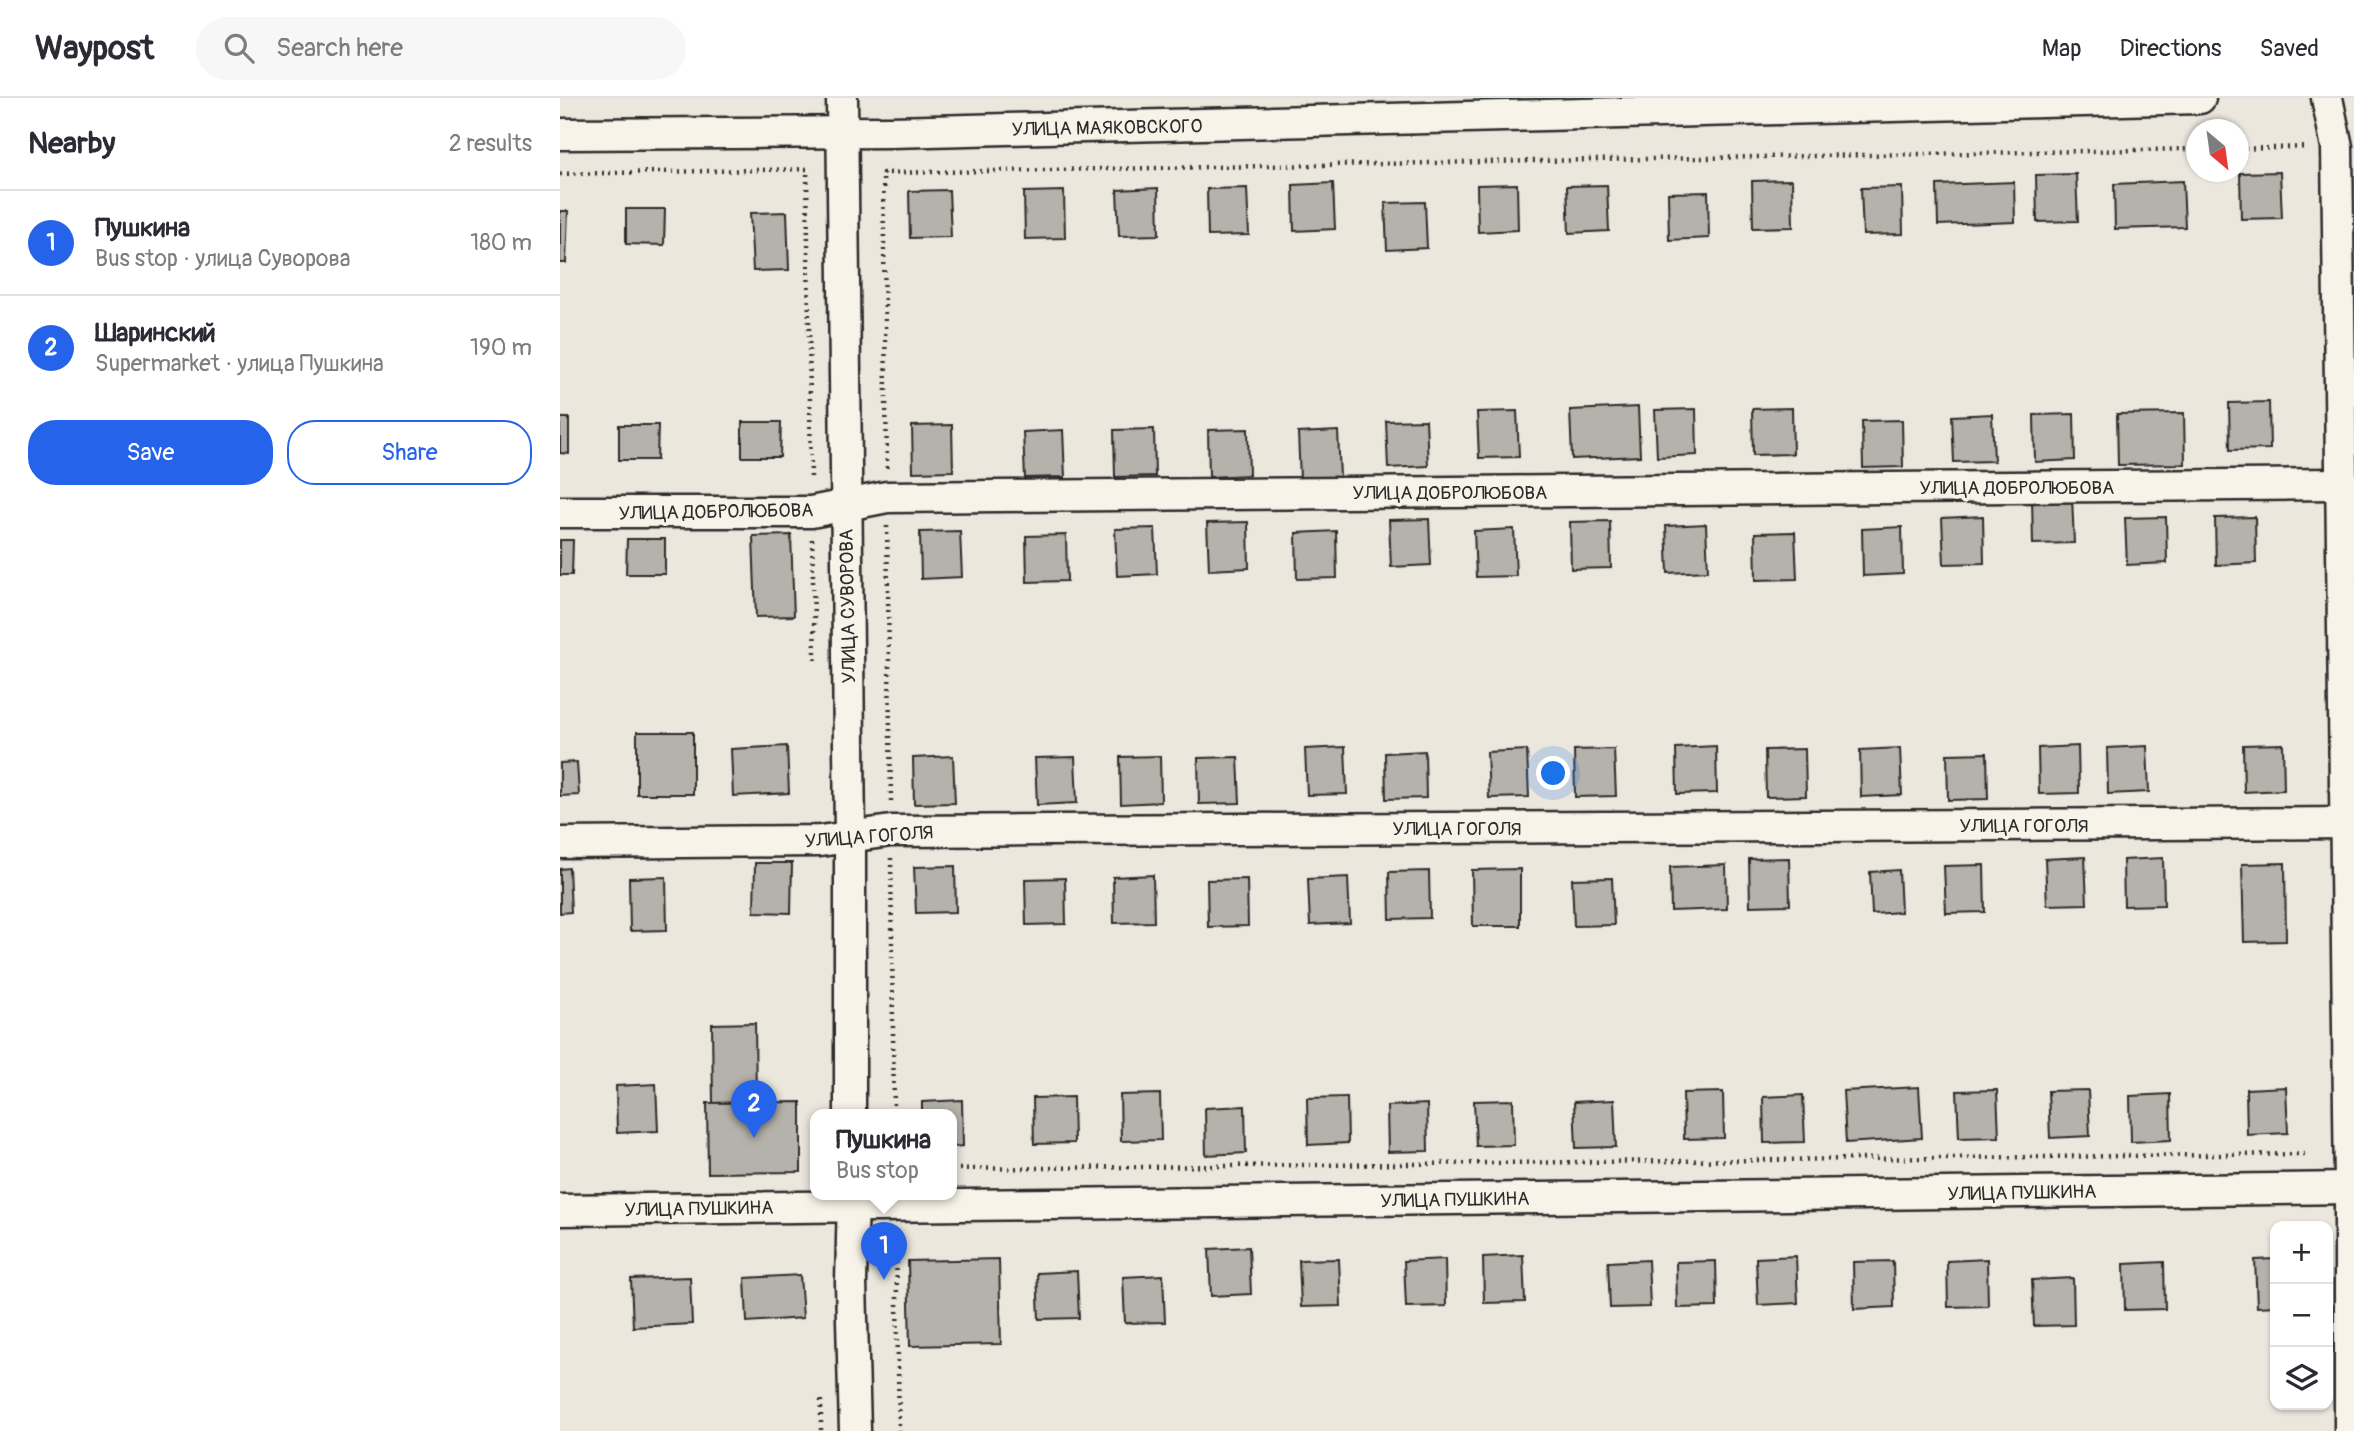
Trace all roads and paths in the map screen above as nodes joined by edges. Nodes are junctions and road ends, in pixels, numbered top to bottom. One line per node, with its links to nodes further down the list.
1 (842, 98): 4 (street, УЛИЦА СУВОРОВА)
2 (2200, 98): 4 (street, УЛИЦА МАЯКОВСКОГО)
3 (2328, 98): 6 (street)
4 (843, 133): 5 (street, УЛИЦА МАЯКОВСКОГО); 11 (street, УЛИЦА СУВОРОВА)
5 (560, 134)
6 (2337, 147): 8 (path); 9 (street)
7 (2186, 149): 10 (path)
8 (2249, 149)
9 (2341, 484): 10 (street, УЛИЦА ДОБРОЛЮБОВА); 13 (street)
10 (887, 497): 11 (street, УЛИЦА ДОБРОЛЮБОВА); 14 (path)
11 (845, 505): 12 (street, УЛИЦА ДОБРОЛЮБОВА); 15 (street, УЛИЦА СУВОРОВА)
12 (560, 512)
13 (2350, 823): 14 (street, УЛИЦА ГОГОЛЯ); 21 (street)
14 (891, 831): 15 (street, УЛИЦА ГОГОЛЯ); 18 (path)
15 (850, 836): 16 (street, УЛИЦА ГОГОЛЯ); 17 (street, УЛИЦА СУВОРОВА)
16 (560, 843)
17 (850, 1109)
18 (894, 1109)
19 (2306, 1154): 20 (path)
20 (957, 1169)
21 (2350, 1188): 23 (street, УЛИЦА ПУШКИНА); 27 (street)
22 (853, 1200): 23 (street, УЛИЦА ПУШКИНА); 24 (street, УЛИЦА ПУШКИНА); 25 (street)
23 (895, 1206): 26 (path)
24 (560, 1210)
25 (855, 1431)
26 (899, 1431)
27 (2350, 1431)

